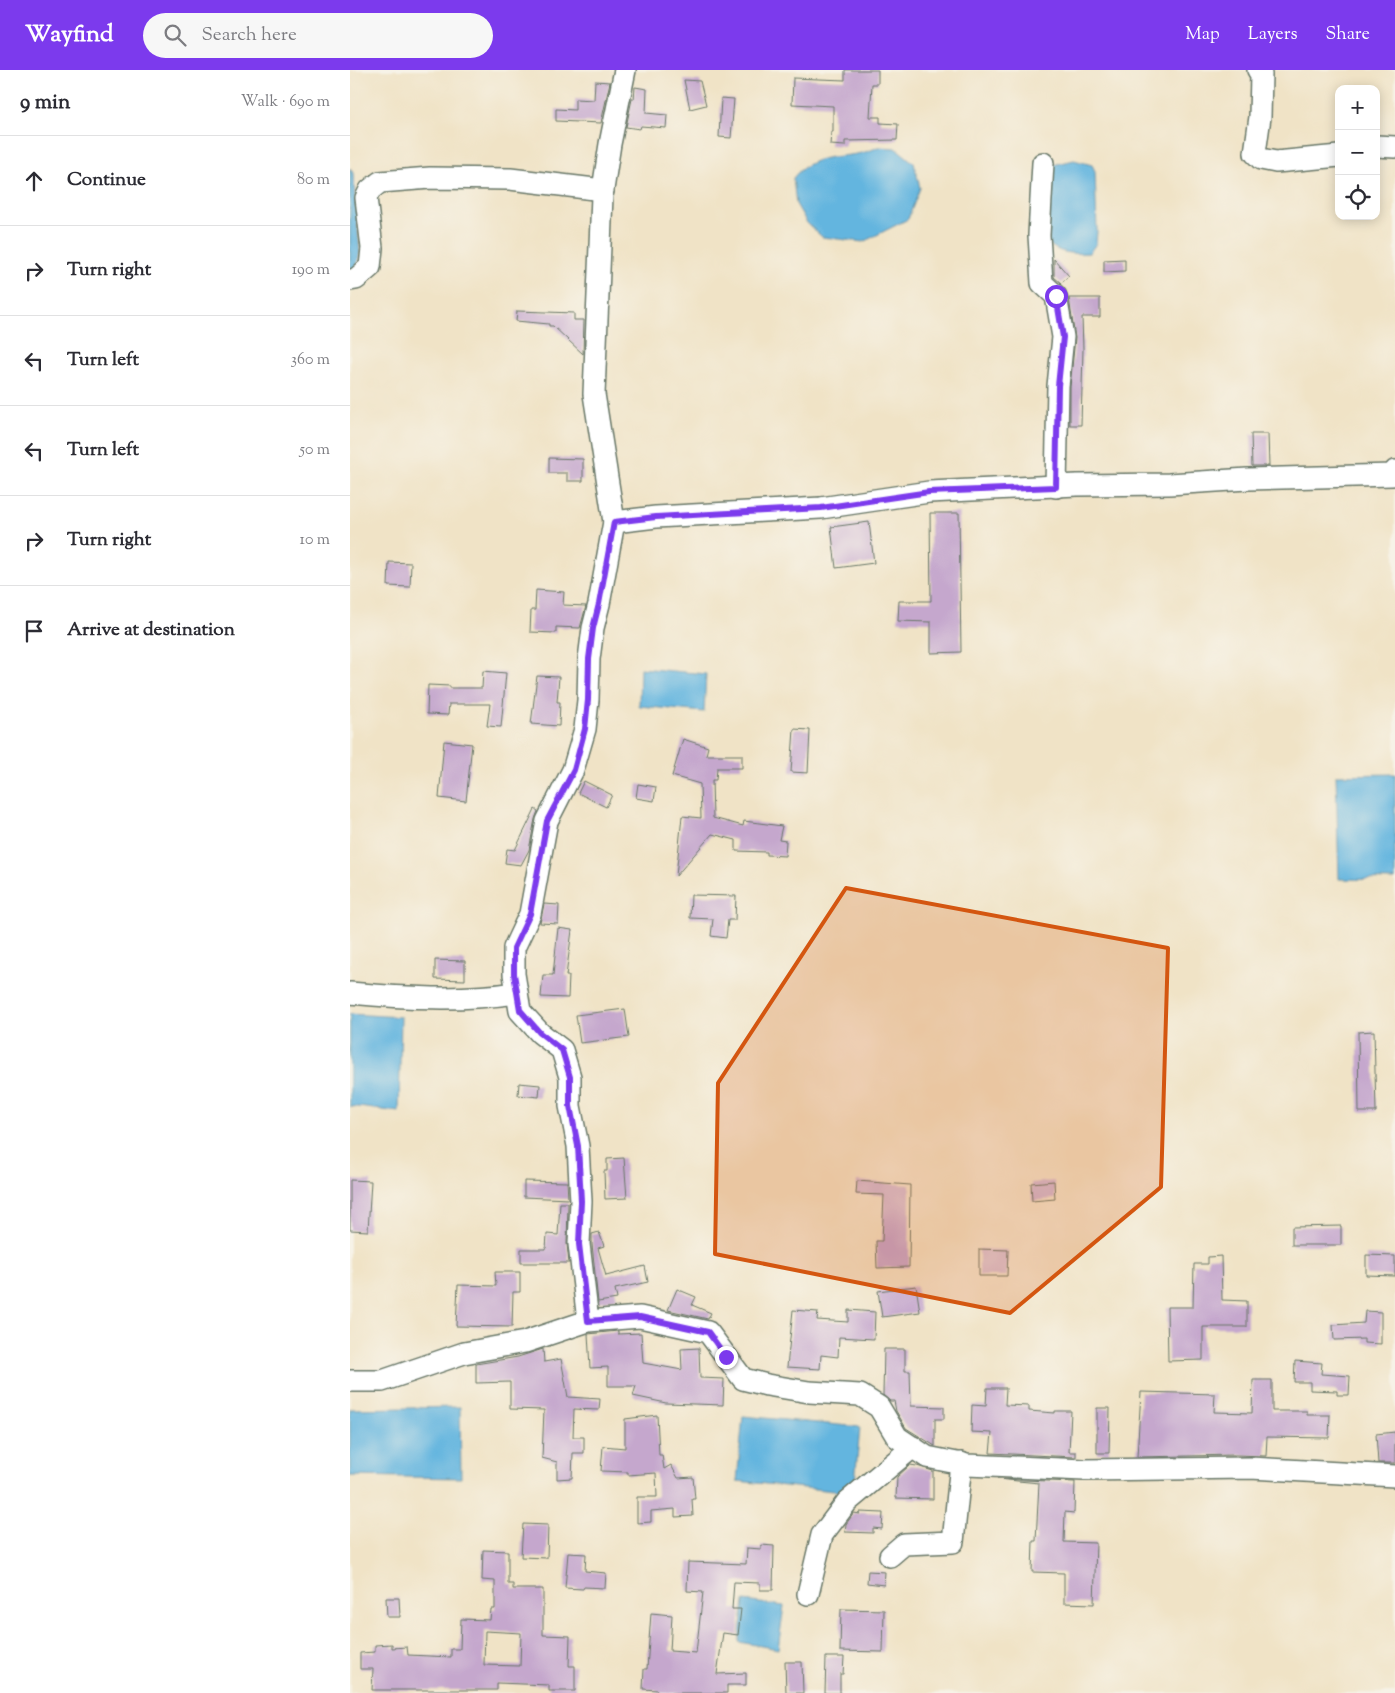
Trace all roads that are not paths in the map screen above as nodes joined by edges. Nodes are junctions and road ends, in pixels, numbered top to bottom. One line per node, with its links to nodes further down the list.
1 (625, 70): 7 (street)
2 (1258, 70): 5 (street)
3 (1380, 146): 4 (street)
4 (1395, 147)
5 (1335, 156)
6 (1044, 163): 10 (street)
7 (603, 190): 8 (street); 11 (street)
8 (350, 280)
9 (1395, 471): 10 (street)
10 (1056, 487): 11 (street)
11 (614, 522): 13 (street)
12 (350, 993): 13 (street)
13 (517, 993): 14 (street)
14 (588, 1321): 15 (street); 16 (street)
15 (350, 1381)
16 (913, 1448): 17 (street); 20 (street)
17 (960, 1463): 18 (street); 19 (street)
18 (1395, 1476)
19 (890, 1556)
20 (808, 1594)

